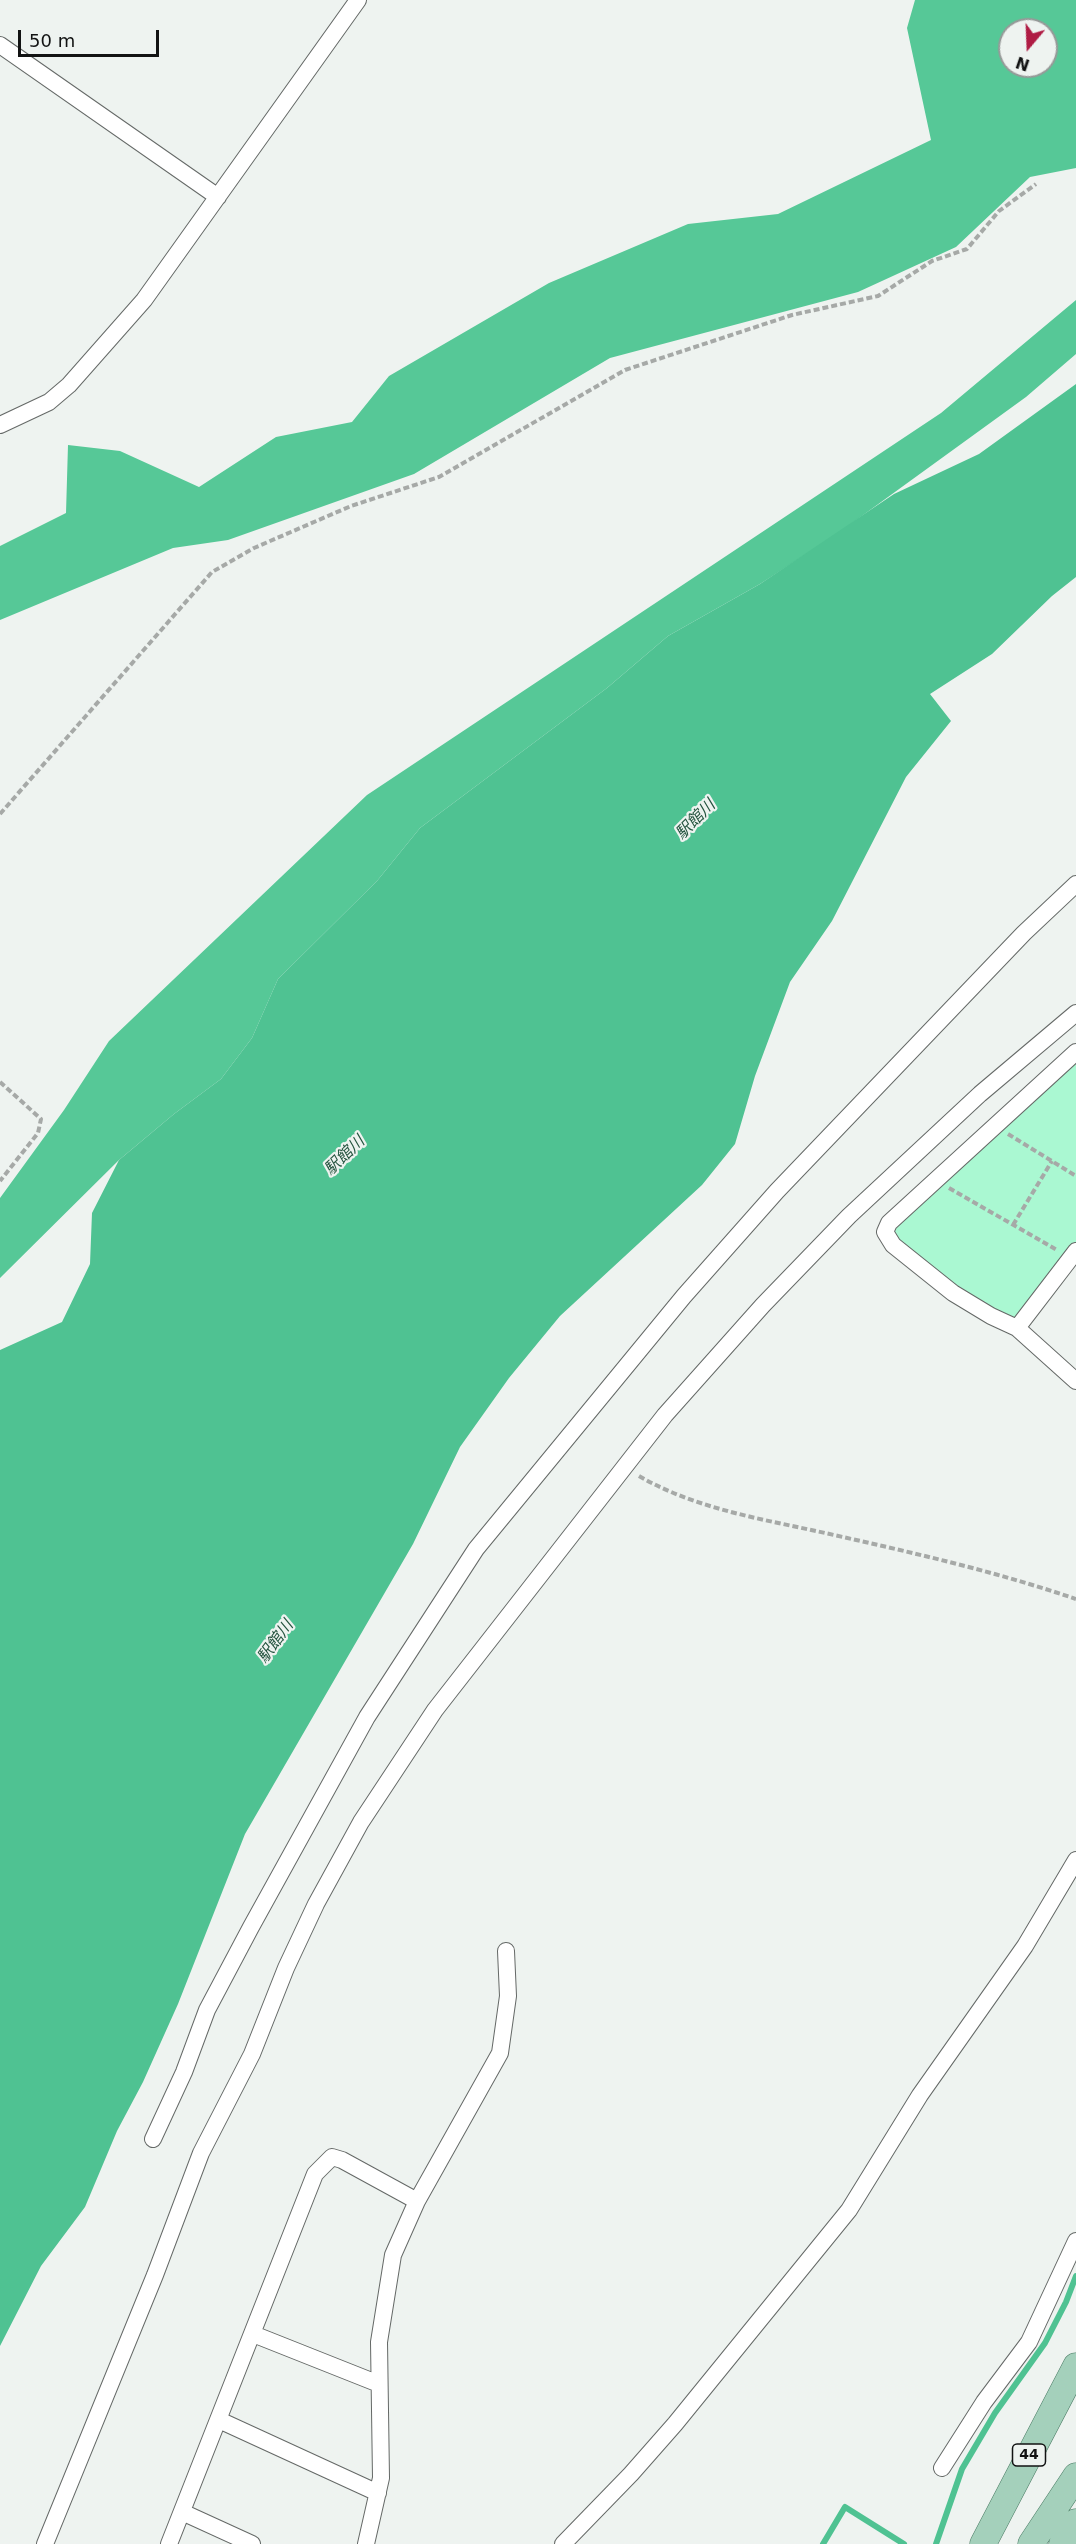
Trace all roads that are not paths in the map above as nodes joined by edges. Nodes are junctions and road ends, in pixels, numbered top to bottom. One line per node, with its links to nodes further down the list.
1 (358, 0): 3 (street)
2 (0, 45): 3 (street)
3 (218, 197): 4 (street)
4 (0, 426)
5 (1076, 884): 13 (street)
6 (1076, 1013): 25 (street)
7 (1076, 1052): 9 (street)
8 (1073, 1254): 9 (street)
9 (1017, 1328): 10 (street)
10 (1076, 1381)
11 (1076, 1860): 29 (street)
12 (506, 1951): 14 (street)
13 (153, 2139)
14 (417, 2201): 16 (street); 18 (street)
15 (1076, 2241): 20 (street)
16 (253, 2334): 18 (street); 19 (street)
17 (1076, 2366): 30 (main road, 44)
18 (379, 2384): 22 (street)
19 (219, 2420): 22 (street); 23 (street)
20 (942, 2469)
21 (1076, 2476): 31 (main road)
22 (378, 2493): 28 (street)
23 (182, 2512): 26 (street); 27 (street)
24 (1076, 2522): 32 (main road)
25 (45, 2544)
26 (169, 2544)
27 (252, 2544)
28 (366, 2544)
29 (563, 2544)
30 (983, 2544)
31 (1031, 2544)
32 (1062, 2544)

